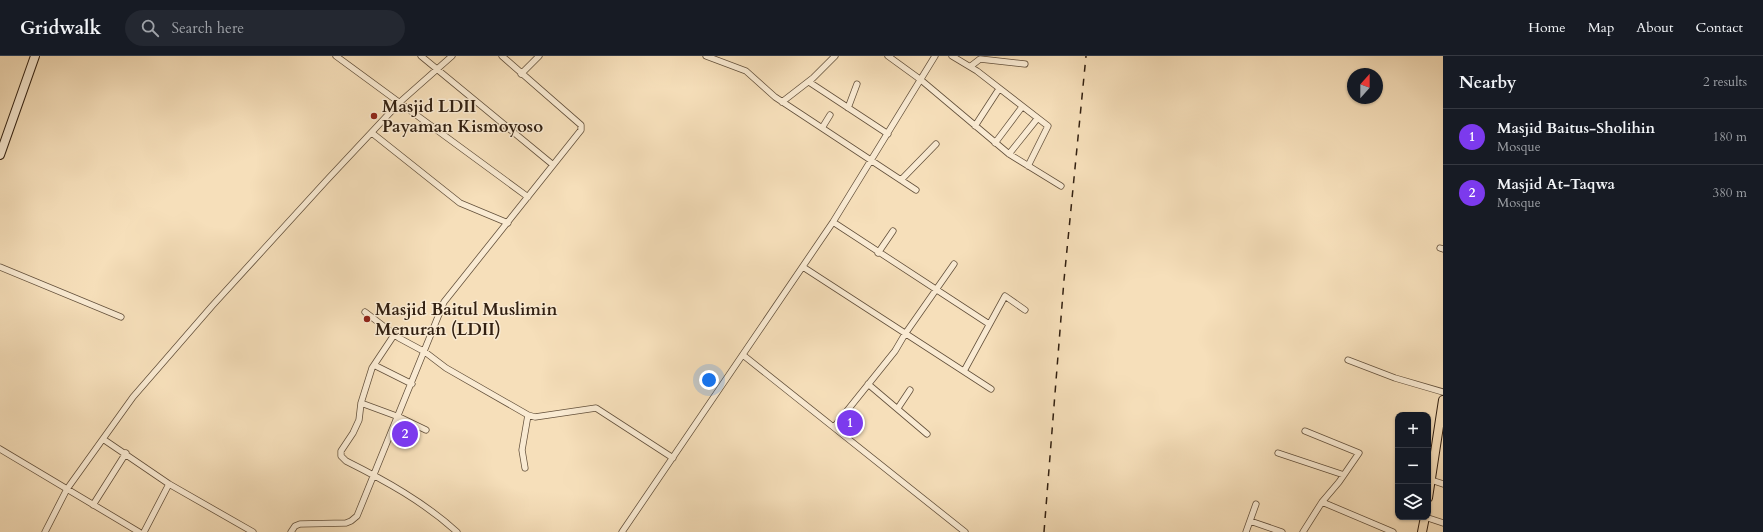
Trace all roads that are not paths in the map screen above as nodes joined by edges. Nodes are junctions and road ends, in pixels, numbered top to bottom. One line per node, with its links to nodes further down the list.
1 (35, 56): 31 (street)
2 (336, 56): 21 (street)
3 (421, 56): 15 (street)
4 (452, 56): 15 (street)
5 (502, 56): 16 (street)
6 (539, 56): 16 (street)
7 (706, 56): 22 (street)
8 (835, 56): 18 (street)
9 (888, 56): 17 (street)
10 (935, 56): 17 (street)
11 (952, 56): 14 (street)
12 (980, 57): 13 (street); 14 (street)
13 (1024, 64)
14 (971, 66): 20 (street)
15 (436, 69): 21 (street); 37 (street)
16 (521, 74): 37 (street)
17 (921, 80): 27 (street); 30 (street)
18 (809, 82): 22 (street); 24 (street)
19 (857, 84): 24 (street)
20 (999, 88): 23 (street); 27 (street)
21 (400, 102): 29 (street); 42 (street)
22 (782, 102): 28 (street)
23 (1022, 107): 26 (street); 32 (street)
24 (848, 108): 30 (street)
25 (830, 115): 28 (street)
26 (1037, 119): 34 (street); 38 (street)
27 (975, 126): 32 (street)
28 (822, 128): 36 (street)
29 (372, 133): 44 (street); 77 (street)
30 (888, 134): 36 (street)
31 (2, 140): 35 (street)
32 (995, 143): 34 (street)
33 (936, 144): 39 (street)
34 (1009, 154): 38 (street)
35 (0, 155)
36 (872, 161): 39 (street); 43 (street)
37 (552, 164): 42 (street)
38 (1028, 166): 40 (street)
39 (901, 180): 41 (street)
40 (1061, 186)
41 (916, 190)
42 (528, 197): 44 (street)
43 (833, 222): 46 (street); 48 (street)
44 (508, 223): 57 (street)
45 (893, 231): 46 (street)
46 (878, 252): 50 (street)
47 (954, 264): 50 (street)
48 (803, 266): 55 (street); 58 (street)
49 (0, 267): 53 (street)
50 (935, 290): 54 (street); 55 (street)
51 (1026, 310): 54 (street)
52 (365, 312): 56 (street)
53 (121, 317)
54 (989, 324): 61 (street)
55 (905, 334): 61 (street); 63 (street)
56 (394, 335): 57 (street); 60 (street)
57 (425, 352): 62 (street); 70 (street)
58 (743, 355): 72 (street); 81 (street)
59 (1348, 360): 66 (street)
60 (374, 365): 62 (street); 68 (street)
61 (964, 371): 64 (street)
62 (412, 384): 71 (street)
63 (868, 384): 69 (street); 72 (street)
64 (991, 389)
65 (910, 390): 69 (street)
66 (1443, 392)
67 (1443, 400): 76 (main road)
68 (361, 403): 71 (street); 83 (street)
69 (898, 408): 75 (street)
70 (528, 415): 81 (street); 82 (street)
71 (399, 417): 73 (street); 83 (street)
72 (834, 427): 103 (street)
73 (426, 430)
74 (1305, 431): 84 (street)
75 (927, 434)
76 (1440, 438): 85 (main road)
77 (103, 440): 80 (street); 88 (street)
78 (0, 450): 88 (street)
79 (1278, 452): 84 (street)
80 (126, 453): 86 (street); 91 (street)
81 (674, 458): 102 (street)
82 (525, 468)
83 (374, 475): 100 (street); 101 (street)
84 (1344, 475): 89 (street)
85 (1431, 480): 87 (street)
86 (169, 484): 98 (street); 99 (street)
87 (1443, 484)
88 (67, 489): 91 (street); 96 (street)
89 (1322, 502): 106 (street); 107 (street)
90 (1256, 504): 94 (street)
91 (93, 505): 97 (street)
92 (1431, 519): 95 (street)
93 (1424, 520): 108 (main road)
94 (1250, 521): 104 (street); 105 (street)
95 (1443, 523)
96 (45, 532)
97 (139, 532)
98 (144, 532)
99 (253, 532)
100 (291, 532)
101 (458, 532)
102 (622, 532)
103 (965, 532)
104 (1246, 532)
105 (1282, 532)
106 (1303, 532)
107 (1393, 532)
108 (1422, 532)

